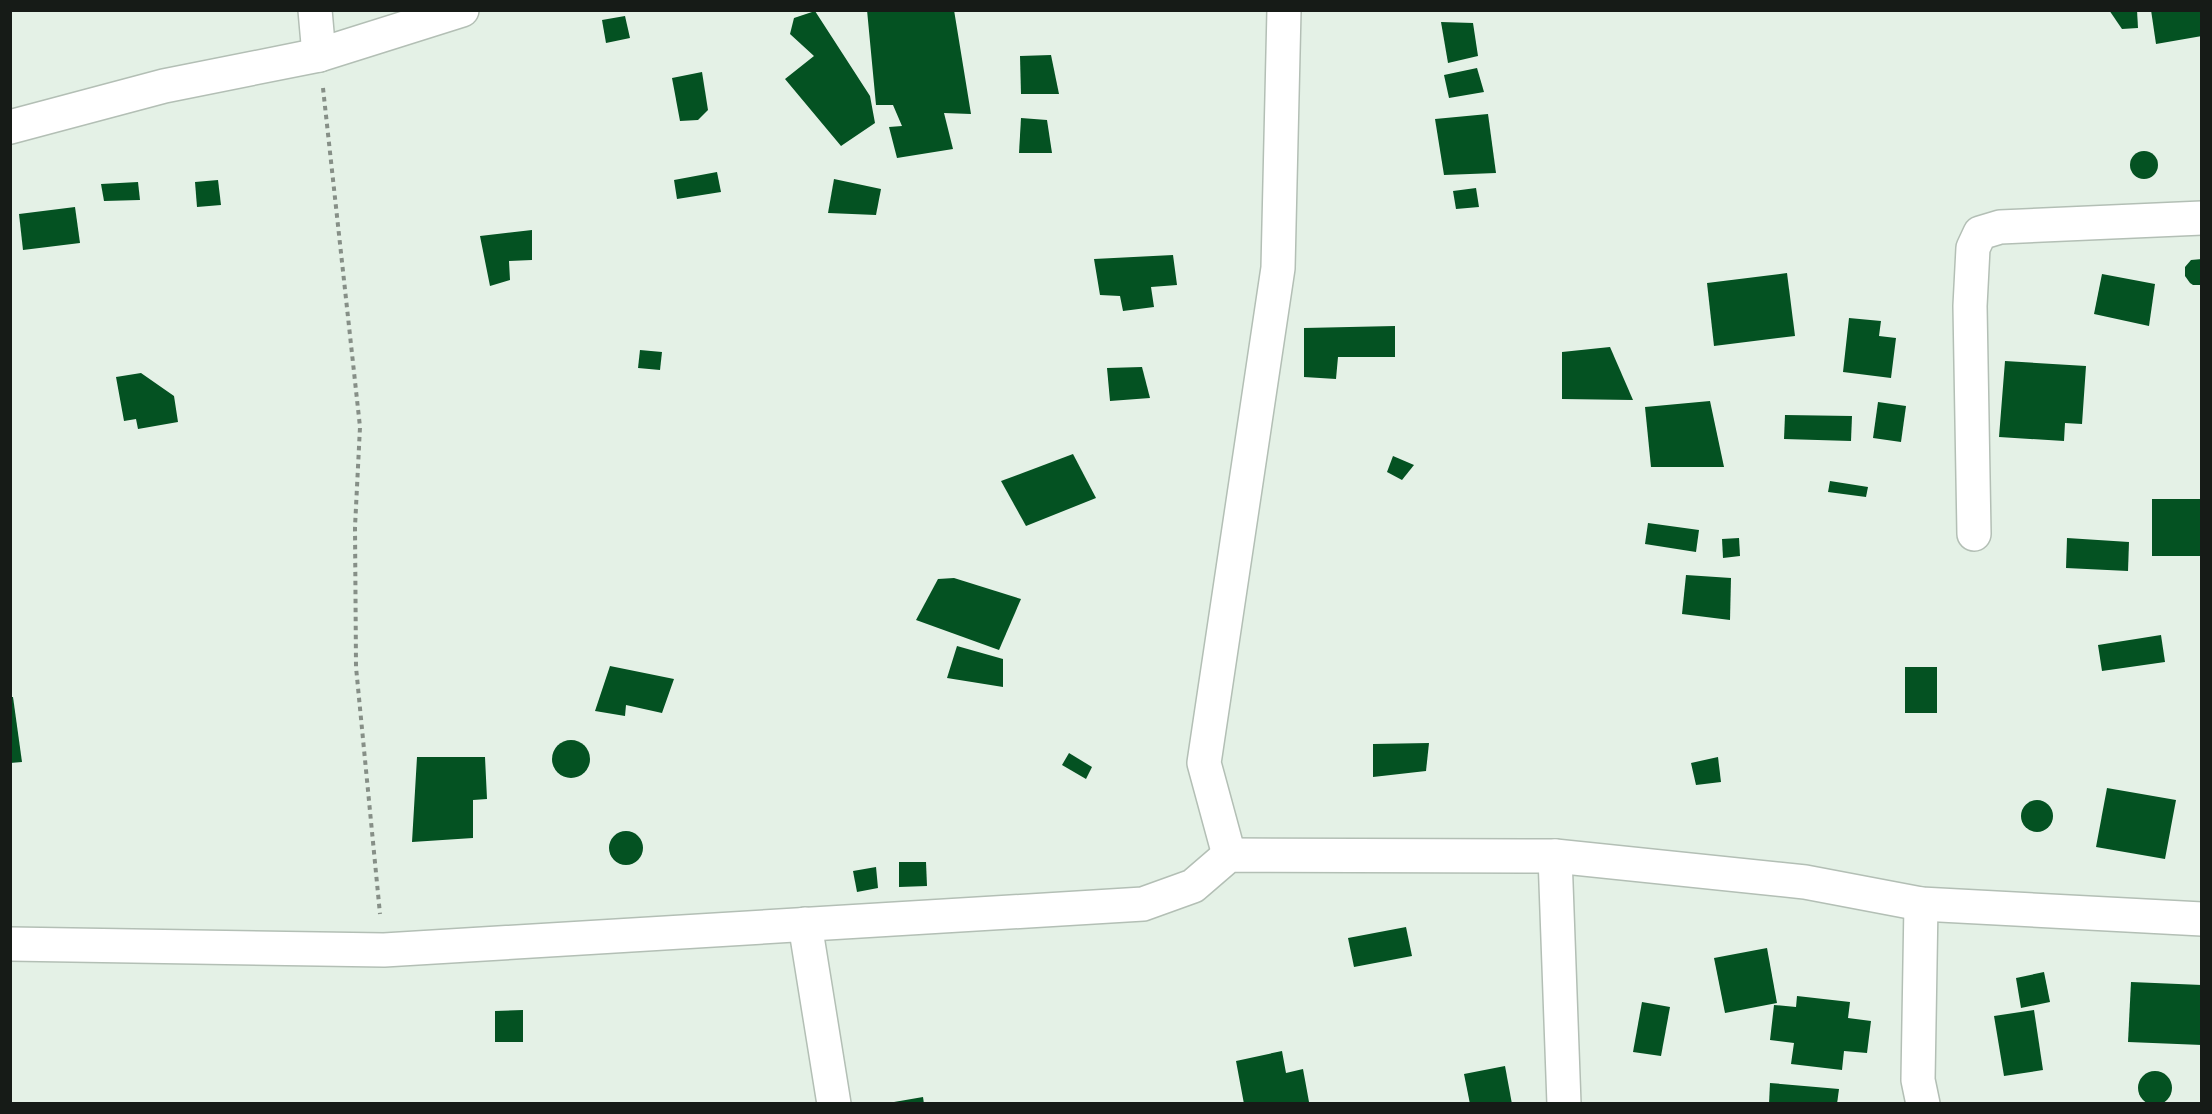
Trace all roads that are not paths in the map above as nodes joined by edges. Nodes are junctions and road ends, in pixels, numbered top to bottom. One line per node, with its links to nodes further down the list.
1 (315, 10): 4 (street)
2 (462, 10): 4 (street)
3 (1284, 10): 8 (street)
4 (319, 55): 5 (street)
5 (10, 127)
6 (2202, 218): 7 (street)
7 (1974, 534)
8 (1229, 855): 9 (street); 12 (street)
9 (1555, 856): 10 (street); 15 (street)
10 (1920, 904): 11 (street); 16 (street)
11 (2202, 919)
12 (805, 924): 13 (street); 14 (street)
13 (10, 944)
14 (834, 1104)
15 (1564, 1104)
16 (1923, 1104)

